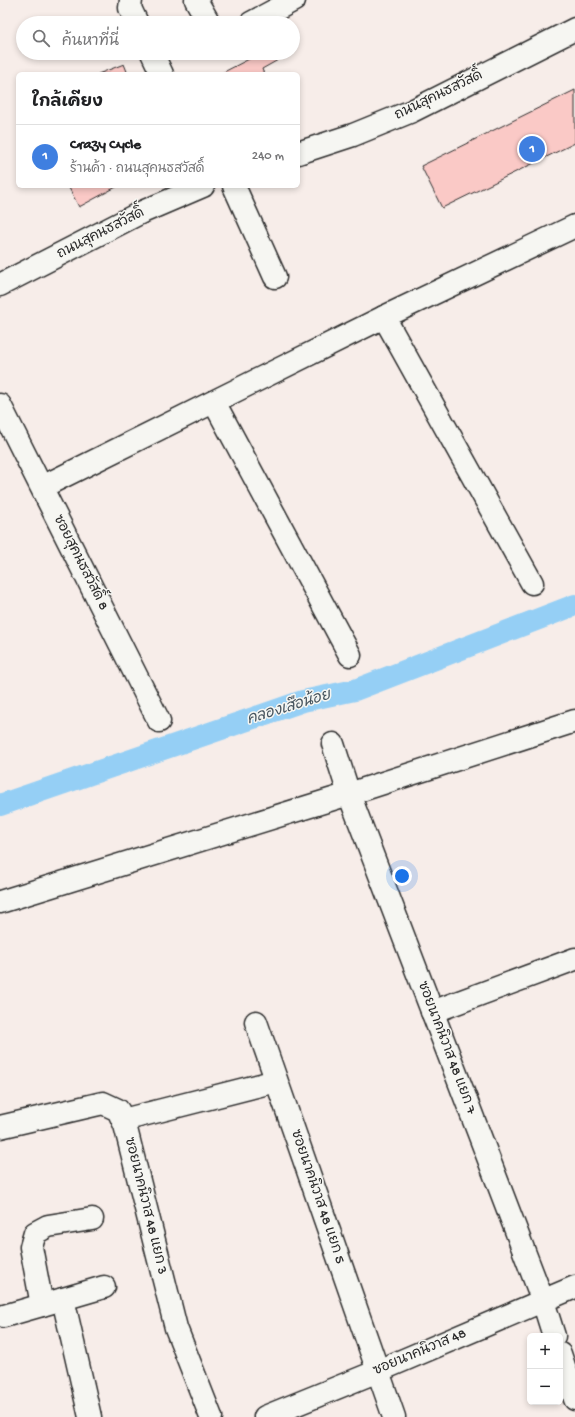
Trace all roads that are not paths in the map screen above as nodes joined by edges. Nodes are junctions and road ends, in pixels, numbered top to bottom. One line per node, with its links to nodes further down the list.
1 (131, 0): 4 (street)
2 (196, 0): 5 (street)
3 (294, 0): 6 (street)
4 (134, 16)
5 (205, 16)
6 (264, 16)
7 (575, 29): 10 (street, ถนนสุคนธสวัสดิ์)
8 (155, 60): 9 (street)
9 (161, 72)
10 (300, 152)
11 (198, 188): 15 (street, ถนนสุคนธสวัสดิ์)
12 (235, 188): 14 (street)
13 (575, 226): 16 (street)
14 (275, 277)
15 (0, 285)
16 (384, 318): 17 (street); 20 (street)
17 (214, 402): 19 (street); 21 (street)
18 (0, 405): 19 (street, ซอยสุคนธสวัสดิ์ 8)
19 (42, 487): 22 (street, ซอยสุคนธสวัสดิ์ 8)
20 (532, 583)
21 (350, 655)
22 (159, 721)
23 (575, 721): 25 (street)
24 (333, 744): 25 (street, ซอยนาคนิวาส 48 แยก 7)
25 (349, 794): 26 (street); 28 (street, ซอยนาคนิวาส 48 แยก 7)
26 (0, 902)
27 (575, 959): 28 (street)
28 (432, 1012): 36 (street, ซอยนาคนิวาส 48 แยก 7)
29 (256, 1022): 30 (street, ซอยนาคนิวาส 48 แยก 5)
30 (276, 1081): 31 (street); 41 (street, ซอยนาคนิวาส 48 แยก 5)
31 (123, 1120): 32 (street, ซอยนาคนิวาส 48 แยก 3); 44 (street, ซอยนาคนิวาส 48 แยก 3)
32 (0, 1127)
33 (92, 1219): 37 (street)
34 (104, 1287): 37 (street)
35 (575, 1287): 36 (street, ซอยนาคนิวาส 48)
36 (543, 1301): 39 (street, ซอยนาคนิวาส 48 แยก 7); 41 (street, ซอยนาคนิวาส 48)
37 (53, 1302): 38 (street); 43 (street)
38 (4, 1316)
39 (553, 1333)
40 (563, 1363): 42 (street)
41 (378, 1371): 45 (street, ซอยนาคนิวาส 48); 46 (street, ซอยนาคนิวาส 48 แยก 5)
42 (575, 1399)
43 (90, 1417)
44 (211, 1417)
45 (265, 1417)
46 (394, 1417)

